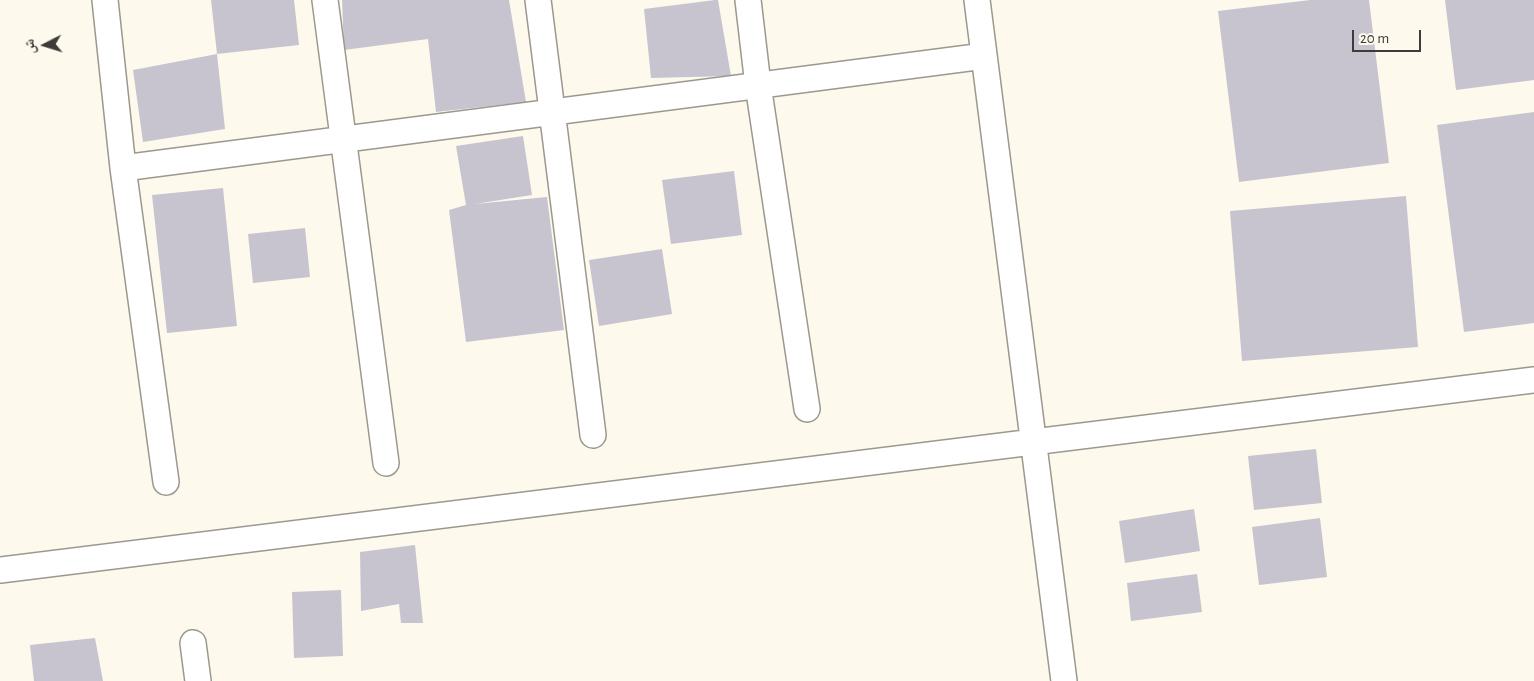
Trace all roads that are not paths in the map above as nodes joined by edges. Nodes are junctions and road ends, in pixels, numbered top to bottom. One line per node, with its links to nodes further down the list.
1 (105, 0): 10 (street)
2 (324, 0): 9 (street)
3 (538, 0): 8 (street)
4 (748, 0): 7 (street)
5 (977, 0): 6 (street)
6 (984, 56): 7 (street); 14 (street)
7 (758, 85): 8 (street); 12 (street)
8 (551, 112): 9 (street); 13 (street)
9 (344, 139): 10 (street); 15 (street)
10 (123, 168): 16 (street)
11 (1534, 380): 14 (street)
12 (807, 409)
13 (593, 435)
14 (1033, 442): 17 (street); 20 (street)
15 (386, 463)
16 (166, 482)
17 (0, 570)
18 (193, 642): 19 (street)
19 (198, 681)
20 (1064, 681)

